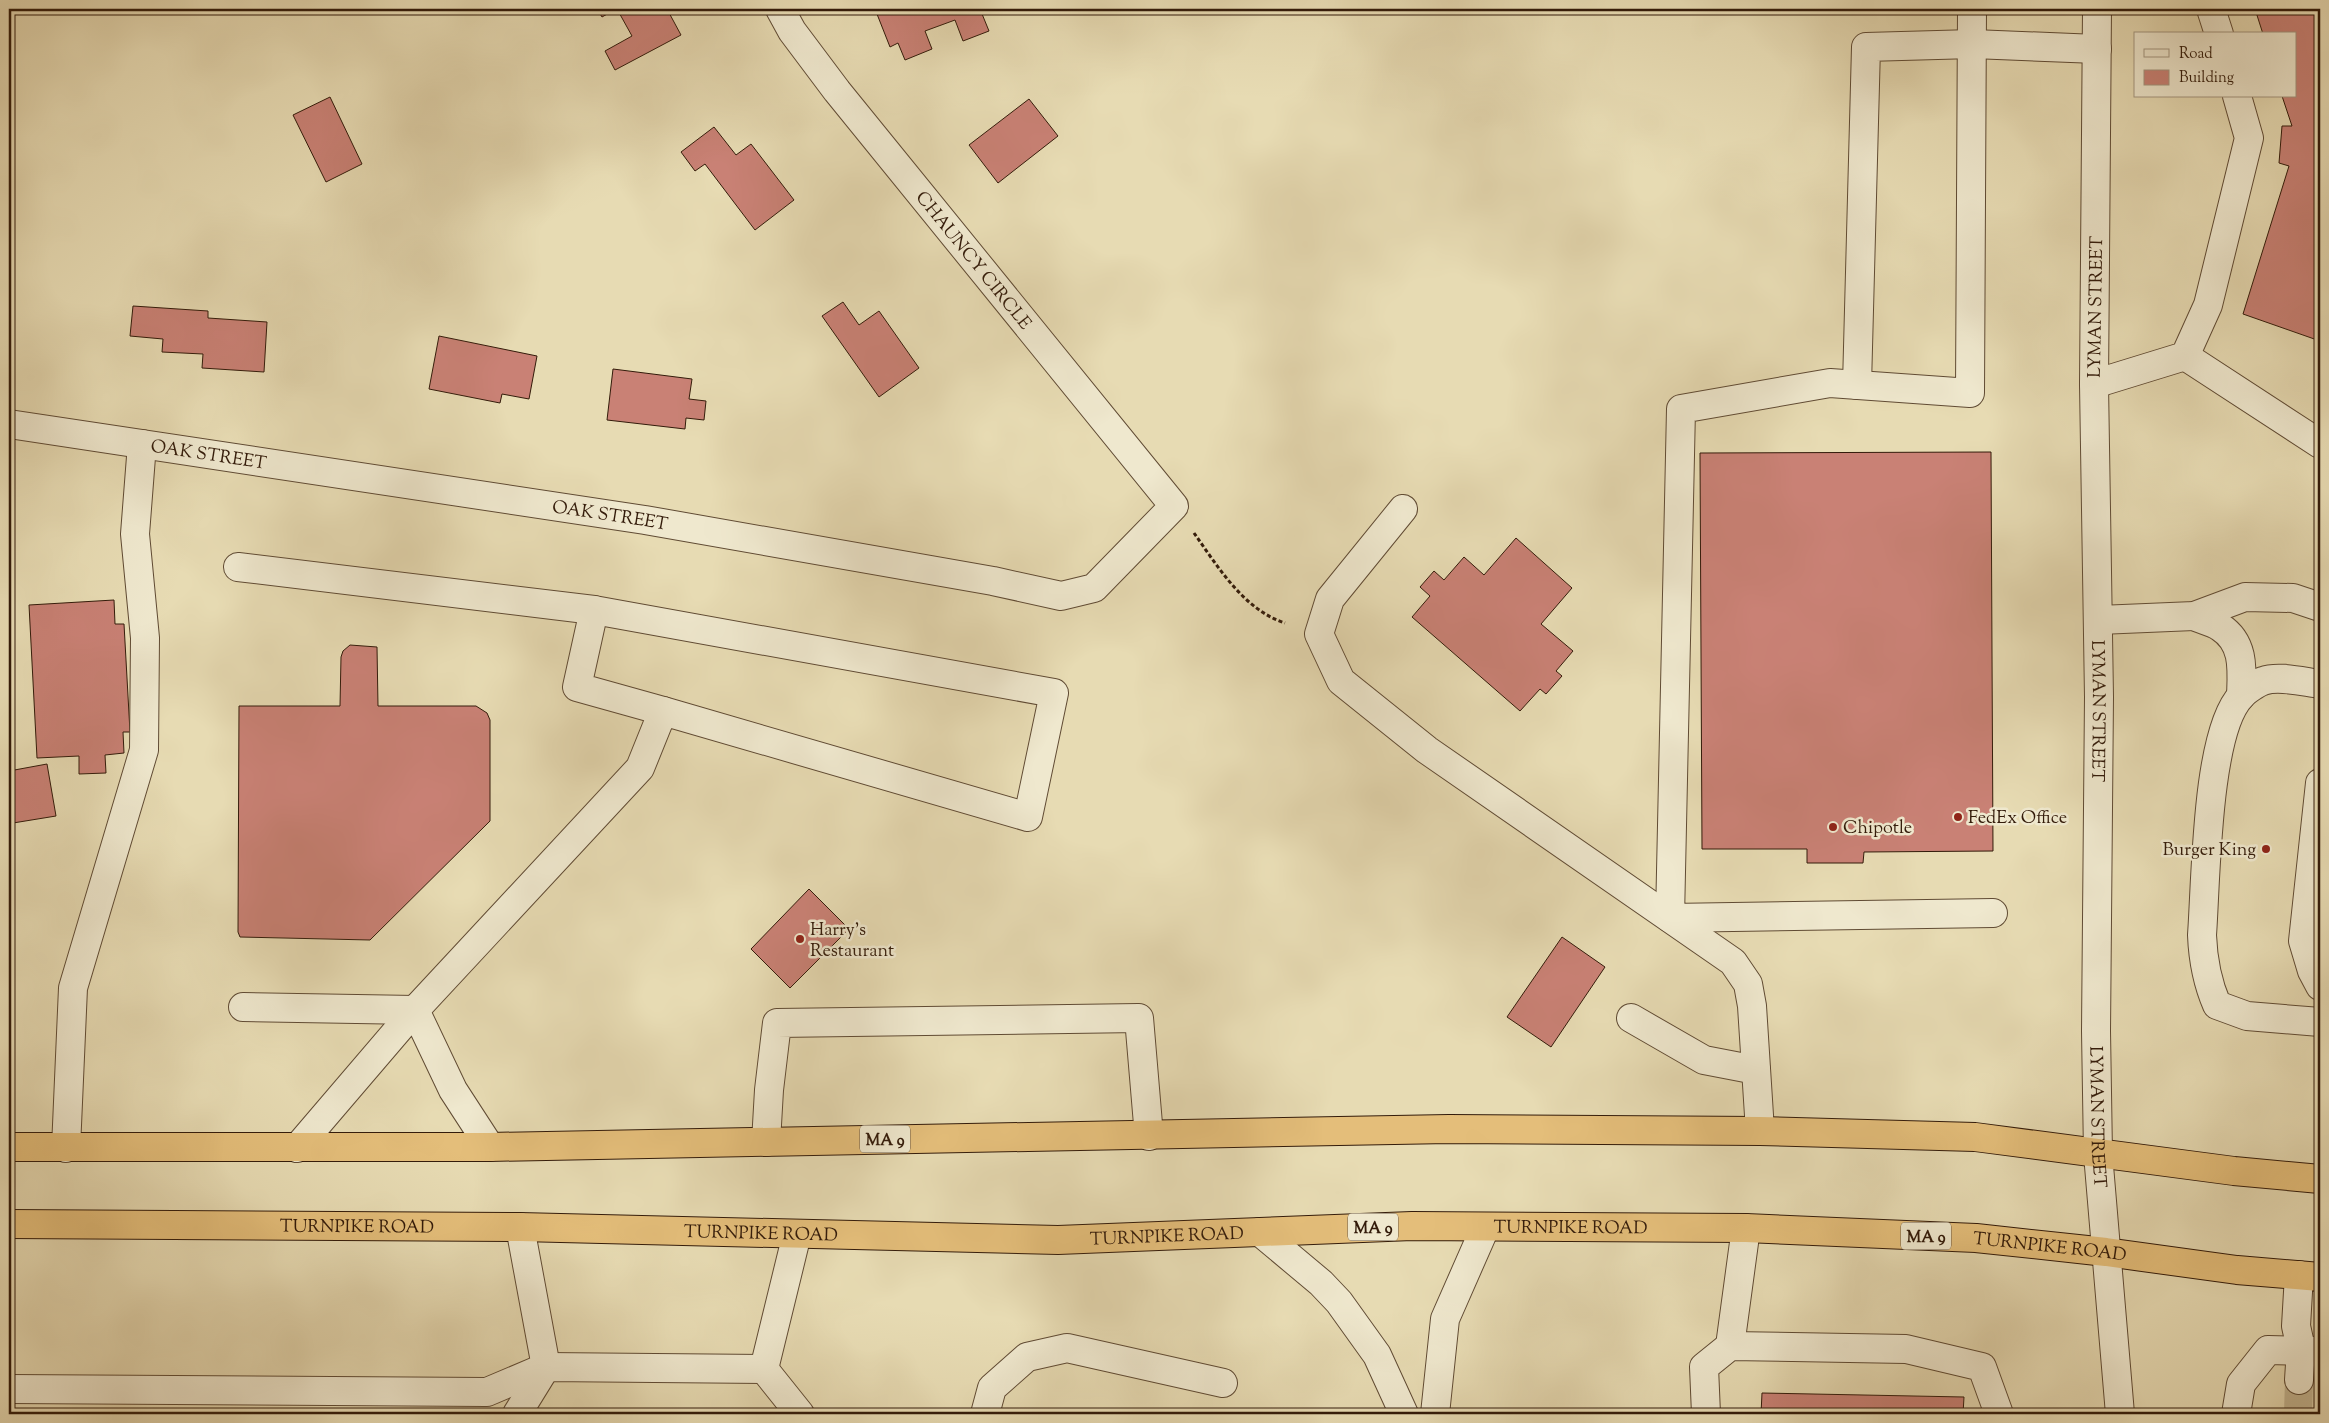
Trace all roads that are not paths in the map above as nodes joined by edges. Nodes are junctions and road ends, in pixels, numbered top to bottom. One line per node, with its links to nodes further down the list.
1 (780, 9): 15 (street, CHAUNCY CIRCLE)
2 (1972, 9): 6 (street)
3 (2097, 9): 7 (street, LYMAN STREET)
4 (2212, 9): 5 (street)
5 (2218, 32)
6 (1973, 44): 7 (street); 11 (street); 11 (street)
7 (2098, 48): 10 (street, LYMAN STREET)
8 (2238, 98): 9 (street)
9 (2186, 356): 10 (street); 14 (street)
10 (2094, 384): 21 (street, LYMAN STREET)
11 (1857, 385): 27 (street)
12 (9, 424): 13 (street, OAK STREET)
13 (142, 444): 15 (street, OAK STREET); 39 (street)
14 (2320, 444)
15 (1174, 506)
16 (1403, 509): 27 (street)
17 (238, 567): 19 (street)
18 (2320, 607): 20 (street)
19 (594, 610): 24 (street); 24 (street)
20 (2194, 616): 21 (street); 23 (street)
21 (2099, 620): 41 (street, LYMAN STREET)
22 (2320, 684): 23 (street)
23 (2240, 696): 32 (street)
24 (662, 711): 30 (street)
25 (2320, 783): 28 (street)
26 (1993, 913): 27 (street)
27 (1670, 918): 33 (street)
28 (2320, 986)
29 (243, 1007): 30 (street)
30 (415, 1010): 38 (street); 40 (street)
31 (1631, 1018): 33 (street)
32 (2320, 1022)
33 (1756, 1070): 34 (street)
34 (1760, 1131): 35 (highway, MA 9); 41 (highway, MA 9)
35 (1149, 1136): 36 (highway, MA 9); 36 (street)
36 (766, 1142): 38 (highway, MA 9)
37 (9, 1147): 39 (highway, MA 9)
38 (490, 1147): 40 (highway, MA 9)
39 (66, 1148): 40 (highway, MA 9)
40 (297, 1148)
41 (2098, 1154): 42 (highway, MA 9); 49 (street, LYMAN STREET)
42 (2320, 1179)
43 (9, 1224): 44 (highway, TURNPIKE ROAD / MA 9)
44 (520, 1227): 48 (highway, TURNPIKE ROAD / MA 9); 53 (street)
45 (1486, 1228): 46 (highway, TURNPIKE ROAD / MA 9); 47 (highway, TURNPIKE ROAD / MA 9); 62 (street)
46 (1746, 1228): 49 (highway, TURNPIKE ROAD / MA 9); 51 (street)
47 (1260, 1232): 48 (highway, TURNPIKE ROAD / MA 9); 61 (street)
48 (797, 1234): 54 (street)
49 (2106, 1252): 50 (highway, TURNPIKE ROAD / MA 9); 65 (street, LYMAN STREET)
50 (2310, 1276): 52 (street)
51 (1730, 1346): 63 (street); 64 (street)
52 (2311, 1350): 55 (street); 66 (street)
53 (546, 1367): 54 (street); 57 (street); 58 (street)
54 (764, 1368): 59 (street)
55 (2299, 1380)
56 (1224, 1383): 60 (street)
57 (9, 1389)
58 (517, 1414)
59 (800, 1414)
60 (985, 1414)
61 (1404, 1414)
62 (1435, 1414)
63 (1706, 1414)
64 (1999, 1414)
65 (2120, 1414)
66 (2236, 1414)

